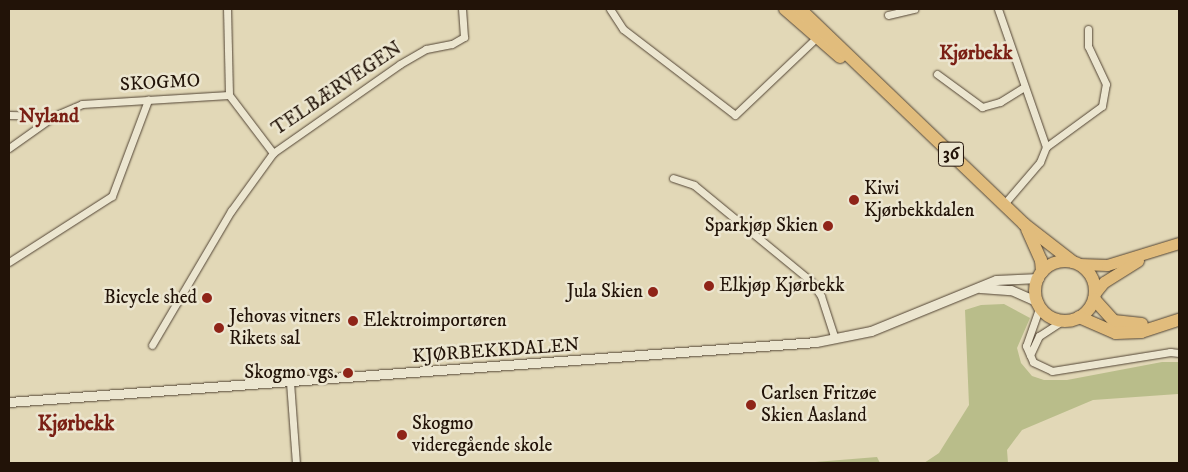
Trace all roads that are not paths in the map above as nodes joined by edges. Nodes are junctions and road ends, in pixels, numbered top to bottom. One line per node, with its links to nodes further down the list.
1 (227, 9): 14 (street)
2 (462, 9): 20 (street, TELBÆRVEGEN)
3 (610, 9): 10 (street)
4 (785, 9): 12 (highway, 36)
5 (800, 9): 12 (highway, 36)
6 (914, 9): 8 (street)
7 (998, 9): 13 (street)
8 (888, 15)
9 (1088, 29): 18 (street)
10 (812, 42)
11 (937, 74): 13 (street)
12 (876, 84): 22 (highway, 36)
13 (1024, 86): 18 (street)
14 (230, 95): 15 (street, SKOGMO); 20 (street)
15 (148, 100): 17 (street, SKOGMO); 26 (street)
16 (9, 115): 17 (street, SKOGMO)
17 (54, 116): 19 (street)
18 (1046, 147): 22 (street)
19 (9, 148)
20 (273, 153): 36 (street, TELBÆRVEGEN)
21 (673, 178): 35 (street)
22 (1004, 204): 23 (highway, 36)
23 (1024, 224): 27 (highway, 36); 28 (highway, 36)
24 (1179, 243): 25 (main road)
25 (1150, 254): 27 (main road); 30 (main road)
26 (9, 262)
27 (1076, 263): 28 (highway); 30 (highway, 36)
28 (1040, 275): 29 (street, KJØRBEKKDALEN); 31 (highway, 36)
29 (975, 287): 31 (street, KJØRBEKKDALEN); 35 (street, KJØRBEKKDALEN)
30 (1094, 296): 32 (highway); 34 (highway, 36)
31 (1039, 304): 33 (highway); 38 (street)
32 (1079, 317): 33 (highway); 34 (highway, 36)
33 (1064, 320): 38 (street)
34 (1179, 320)
35 (835, 339): 39 (street, KJØRBEKKDALEN)
36 (152, 345)
37 (1179, 353): 38 (street)
38 (1030, 355)
39 (290, 382): 40 (street, KJØRBEKKDALEN); 41 (street)
40 (9, 402)
41 (296, 463)

